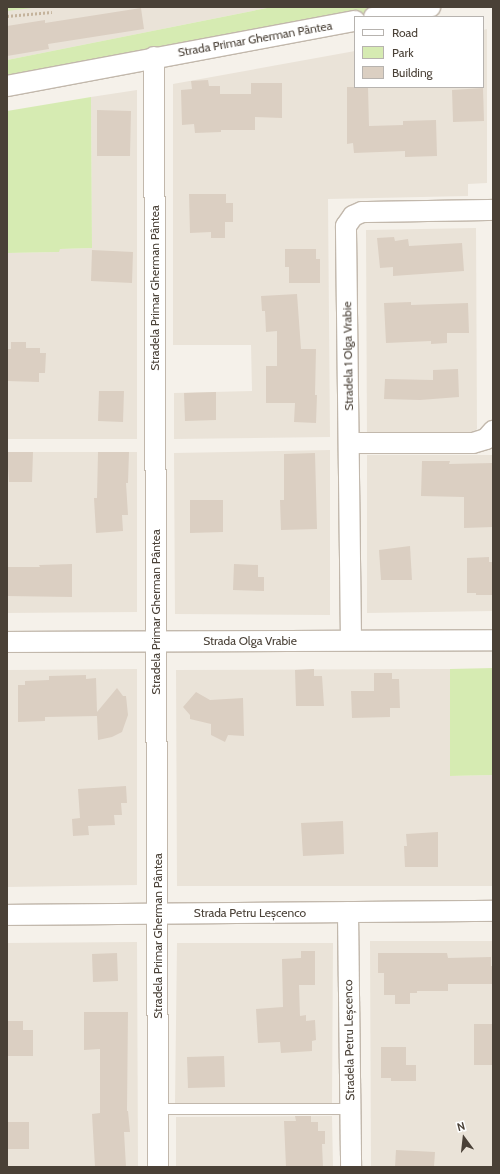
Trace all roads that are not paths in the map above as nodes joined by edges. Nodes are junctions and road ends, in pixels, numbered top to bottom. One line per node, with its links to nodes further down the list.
1 (430, 7): 2 (street)
2 (380, 16)
3 (354, 21): 4 (street, Strada Primar Gherman Pântea)
4 (154, 57): 5 (street, Strada Primar Gherman Pântea); 11 (street, Stradela Primar Gherman Pântea)
5 (7, 86)
6 (493, 210): 8 (street, Stradela 1 Olga Vrabie)
7 (493, 431): 8 (street)
8 (349, 443): 9 (street, Stradela 1 Olga Vrabie)
9 (351, 640): 10 (street, Strada Olga Vrabie); 11 (street, Strada Olga Vrabie)
10 (493, 640)
11 (156, 641): 12 (street, Strada Olga Vrabie); 15 (street, Stradela Primar Gherman Pântea)
12 (7, 642)
13 (493, 911): 14 (street, Strada Petru Leșcenco)
14 (348, 912): 15 (street, Strada Petru Leșcenco); 18 (street, Stradela Petru Leșcenco)
15 (158, 914): 16 (street, Strada Petru Leșcenco); 17 (street, Stradela Primar Gherman Pântea)
16 (7, 915)
17 (158, 1109): 18 (lane); 19 (street, Stradela Primar Gherman Pântea)
18 (350, 1109): 20 (street, Stradela Petru Leșcenco)
19 (158, 1167)
20 (351, 1167)

